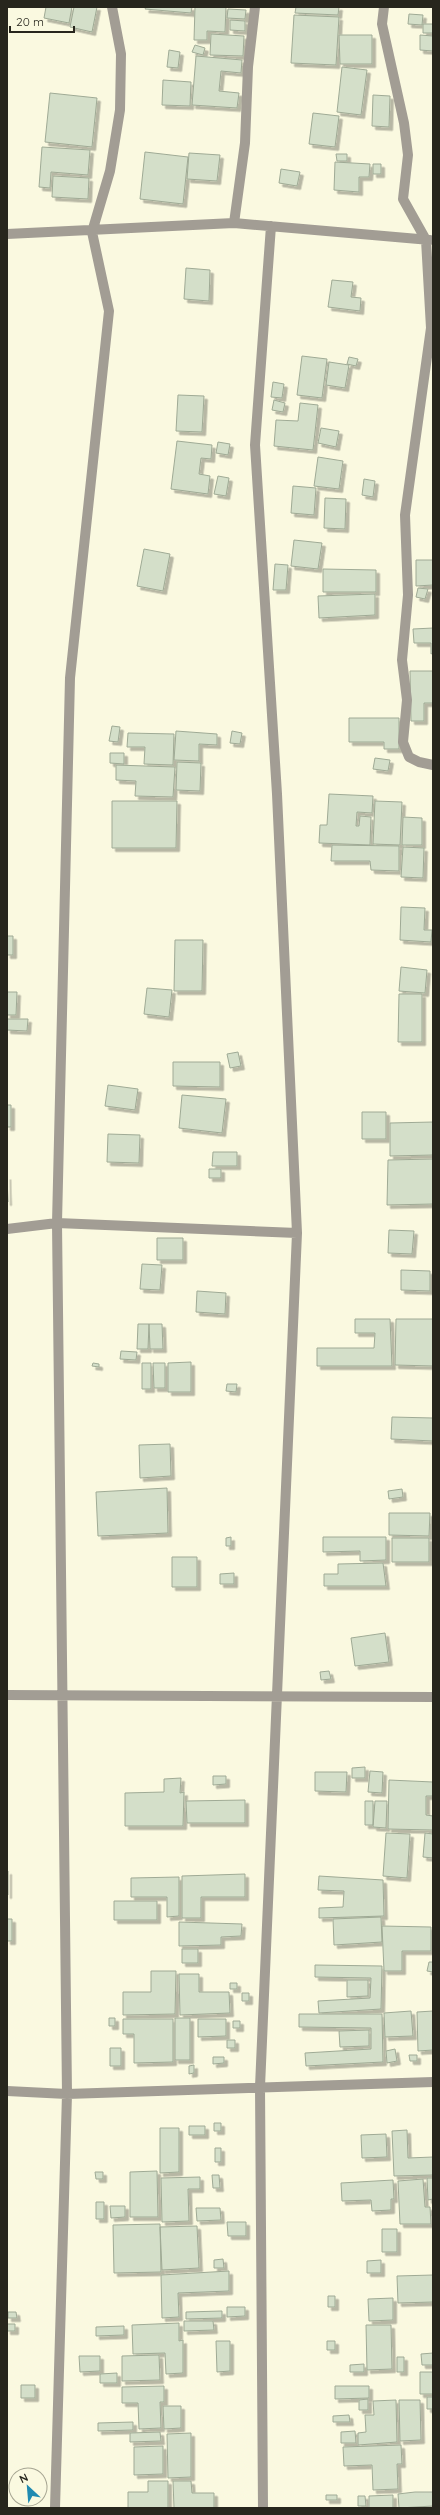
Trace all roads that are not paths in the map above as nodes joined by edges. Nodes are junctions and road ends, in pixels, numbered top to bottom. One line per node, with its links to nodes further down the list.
1 (112, 7): 6 (street)
2 (255, 7): 4 (street)
3 (384, 7): 8 (street)
4 (234, 223): 5 (street); 6 (street)
5 (271, 226): 8 (street); 12 (street)
6 (92, 232): 7 (street); 10 (street)
7 (7, 234)
8 (430, 240): 9 (street)
9 (433, 765)
10 (57, 1223): 11 (street); 12 (street); 14 (street)
11 (7, 1229)
12 (297, 1233): 15 (street)
13 (7, 1696): 14 (street)
14 (61, 1696): 15 (street); 20 (street)
15 (276, 1696): 16 (street); 18 (street)
16 (433, 1696)
17 (433, 2082): 18 (street)
18 (260, 2087): 20 (street); 22 (street)
19 (7, 2091): 20 (street)
20 (67, 2094): 21 (street)
21 (55, 2508)
22 (263, 2508)

